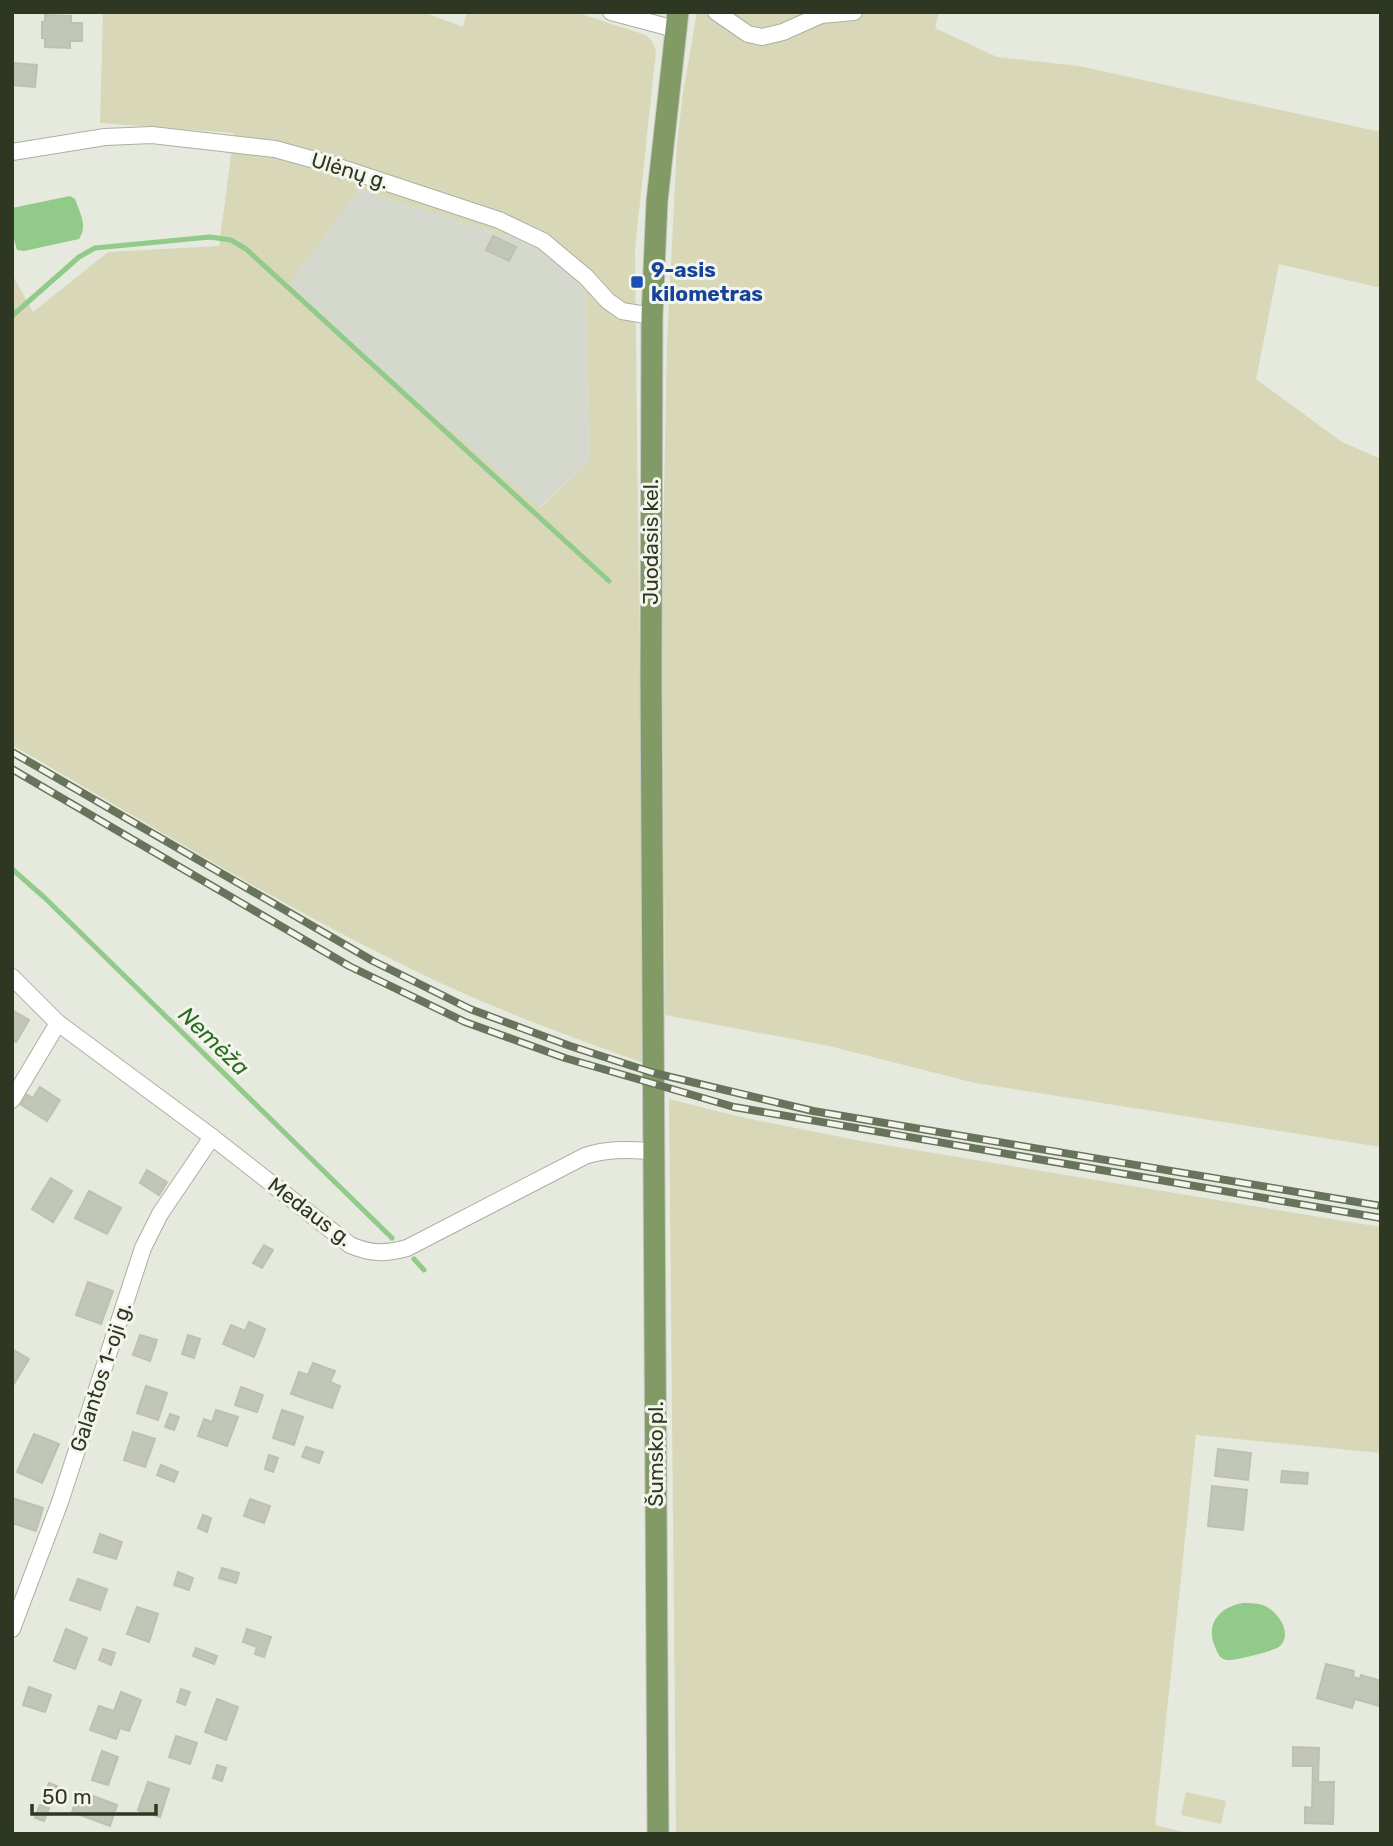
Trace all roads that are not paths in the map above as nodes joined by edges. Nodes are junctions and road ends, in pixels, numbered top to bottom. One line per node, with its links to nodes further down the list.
1 (611, 12): 4 (street)
2 (716, 12): 3 (street)
3 (854, 12)
4 (677, 21): 6 (main road, Juodasis kel.)
5 (12, 152): 6 (street, Ulėnų g.)
6 (652, 316): 9 (main road, Juodasis kel.)
7 (12, 976): 8 (street, Medaus g.)
8 (58, 1023): 10 (street); 11 (street, Medaus g.)
9 (654, 1073): 12 (main road, Šumsko pl.)
10 (12, 1100)
11 (212, 1137): 12 (street, Medaus g.); 13 (street, Galantos 1-oji g.)
12 (654, 1151): 14 (main road, Šumsko pl.)
13 (12, 1629)
14 (658, 1834)

